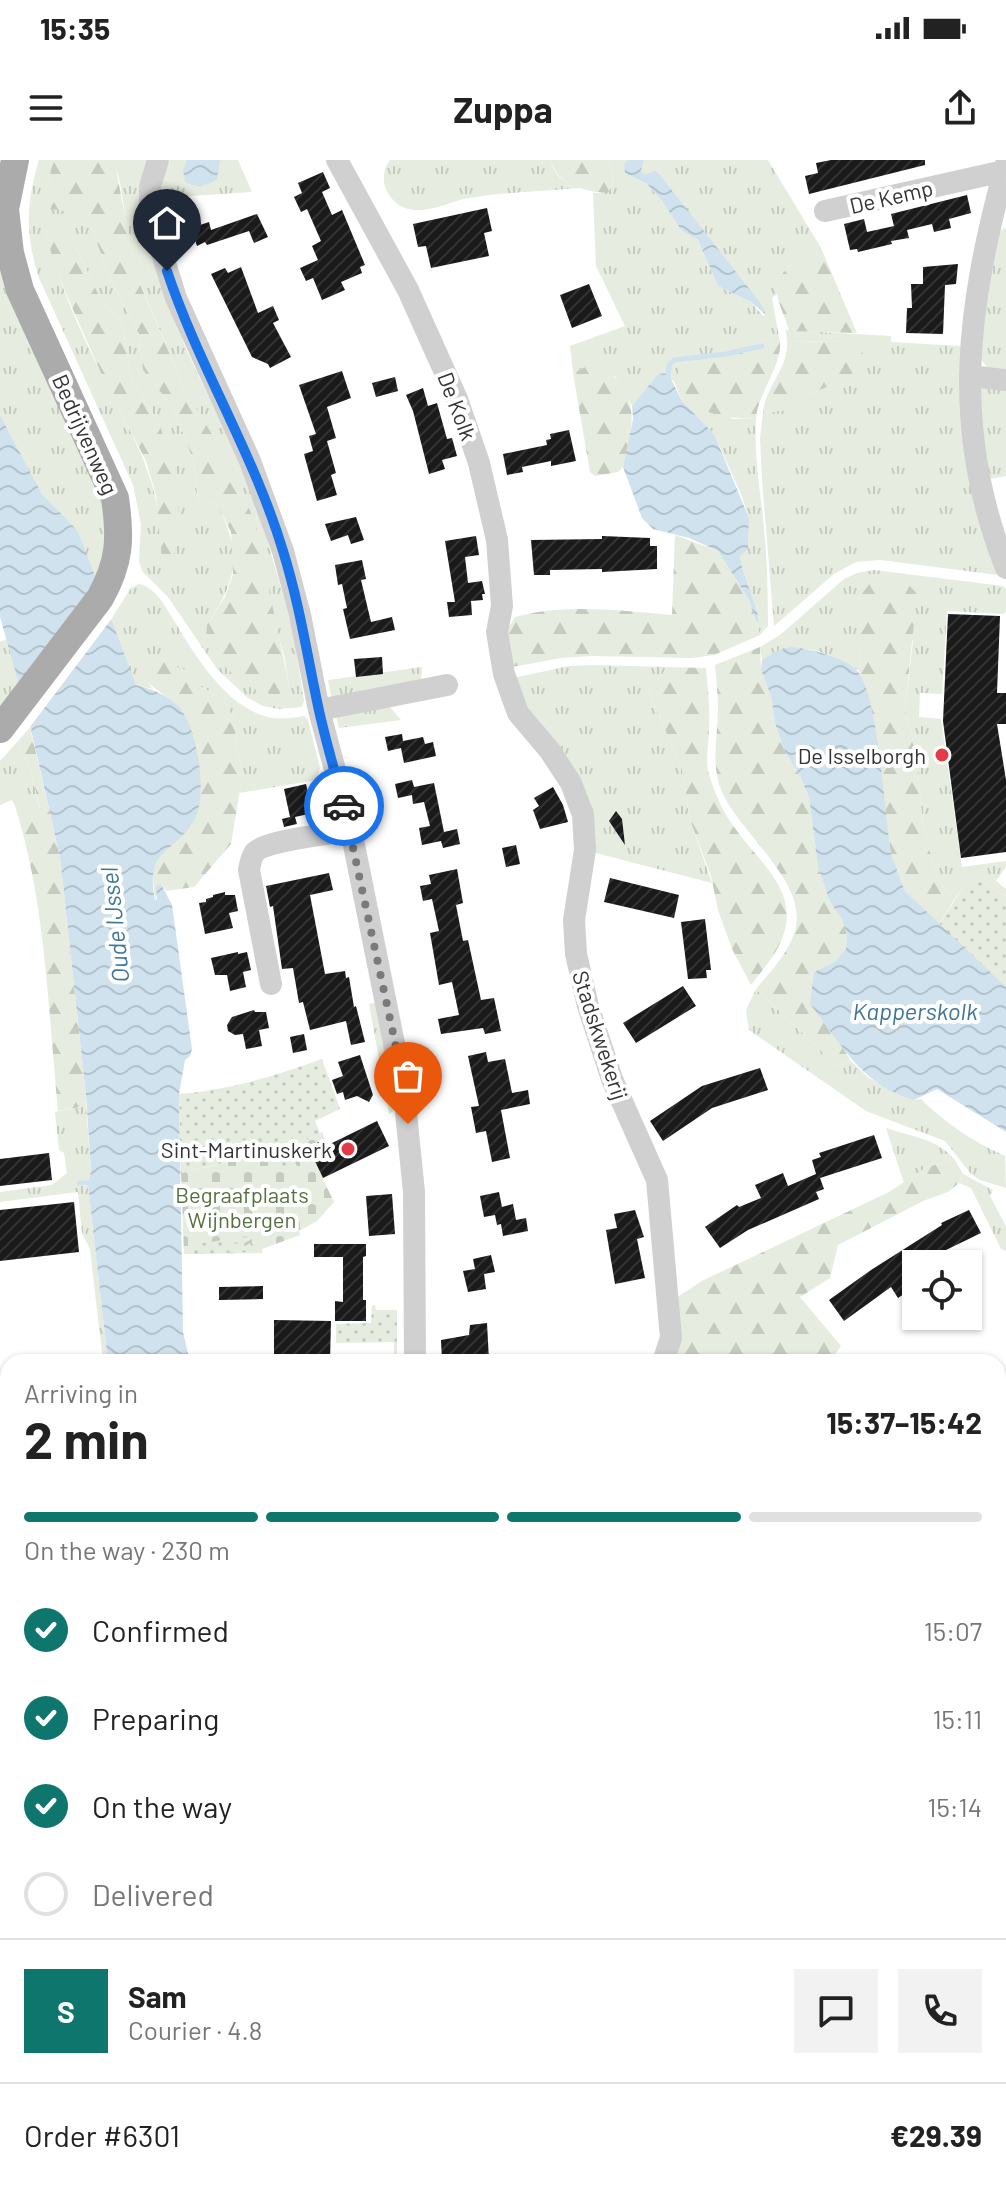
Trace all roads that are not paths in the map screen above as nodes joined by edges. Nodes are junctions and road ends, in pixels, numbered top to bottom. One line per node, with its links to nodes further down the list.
1 (15, 160): 13 (main road, Bedrijvenweg)
2 (158, 160): 12 (street)
3 (337, 160): 10 (street, De Kolk)
4 (1005, 168): 5 (street, De Kemp); 6 (street)
5 (825, 211)
6 (1000, 217): 7 (street)
7 (970, 376): 8 (street); 9 (street)
8 (1006, 380)
9 (1006, 568)
10 (504, 674): 17 (street, Stadskwekerij)
11 (447, 685): 12 (street)
12 (319, 710): 14 (street)
13 (7, 721)
14 (351, 830): 15 (street); 16 (street)
15 (271, 984)
16 (415, 1354)
17 (666, 1354)

